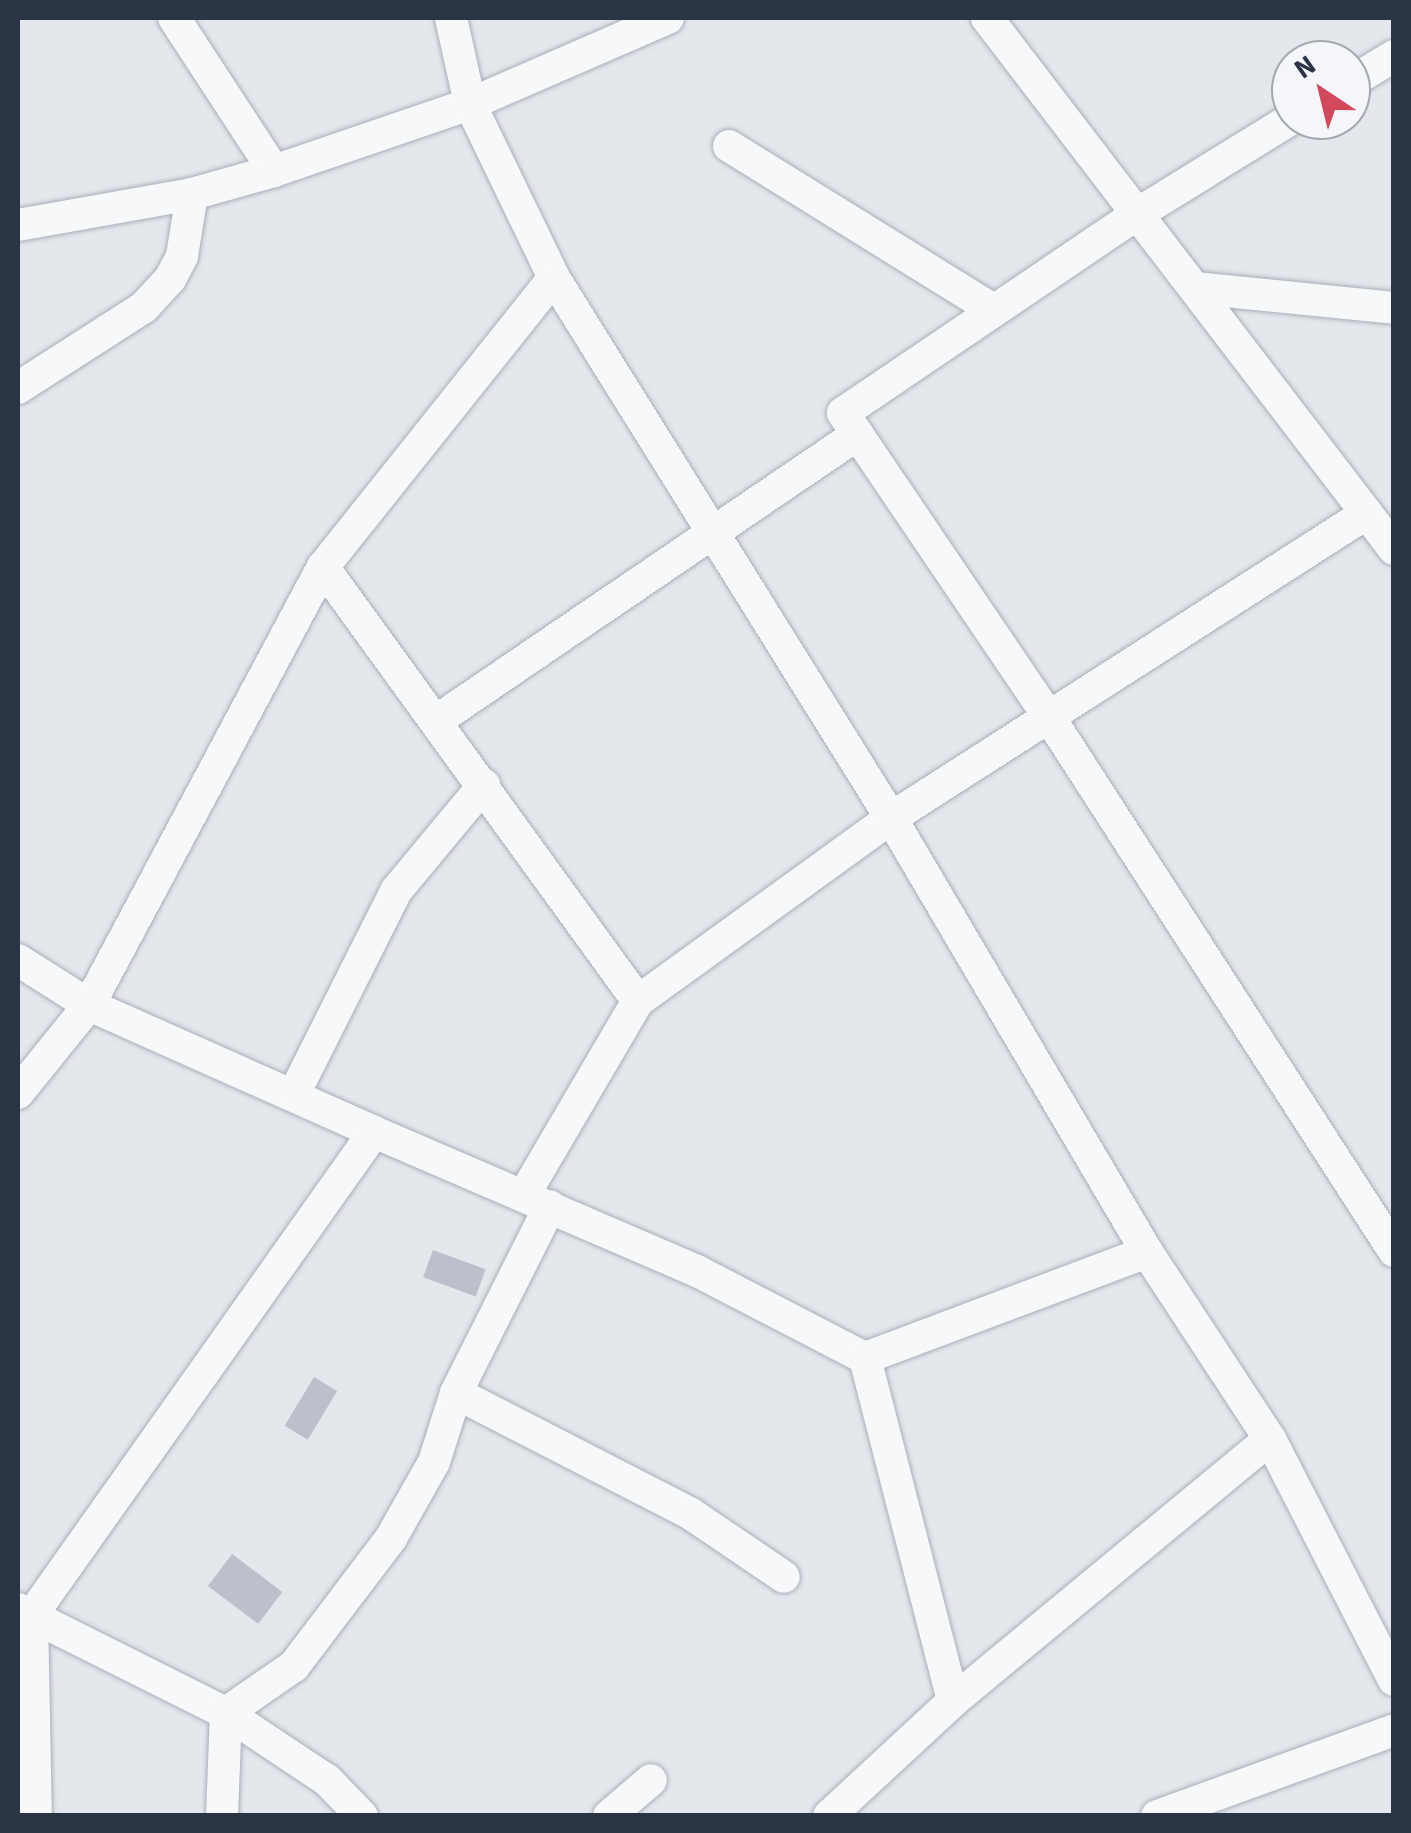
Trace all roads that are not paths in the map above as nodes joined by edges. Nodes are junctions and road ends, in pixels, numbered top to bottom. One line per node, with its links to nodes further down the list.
1 (174, 18): 10 (street)
2 (451, 18): 7 (street)
3 (668, 18): 7 (street)
4 (987, 18): 12 (street)
5 (1394, 56): 6 (street)
6 (1371, 70)
7 (470, 104): 10 (street); 14 (street)
8 (1271, 130): 12 (street)
9 (730, 146): 17 (street)
10 (274, 171): 11 (street)
11 (192, 194): 13 (street); 18 (street)
12 (1136, 214): 15 (street); 17 (street)
13 (18, 224)
14 (554, 278): 21 (street); 23 (street)
15 (1194, 288): 16 (street); 20 (street)
16 (1394, 308)
17 (992, 309): 19 (street)
18 (18, 388)
19 (858, 434): 21 (street); 24 (street)
20 (1367, 513): 22 (street); 24 (street)
21 (713, 533): 25 (street); 27 (street)
22 (1394, 549)
23 (324, 567): 25 (street); 30 (street)
24 (1049, 717): 27 (street); 36 (street)
25 (436, 721): 26 (street)
26 (484, 785): 29 (street); 32 (street)
27 (890, 818): 29 (street); 35 (street)
28 (18, 960): 30 (street)
29 (638, 1001): 34 (street)
30 (89, 1004): 31 (street); 32 (street)
31 (18, 1093)
32 (294, 1094): 33 (street)
33 (374, 1132): 34 (street); 41 (street)
34 (537, 1200): 37 (street); 38 (street)
35 (1147, 1252): 37 (street); 39 (street)
36 (1394, 1252)
37 (864, 1358): 43 (street)
38 (456, 1393): 40 (street); 44 (street)
39 (1270, 1439): 42 (street); 43 (street)
40 (784, 1577)
41 (25, 1612): 44 (street); 47 (street)
42 (1394, 1680)
43 (953, 1701): 51 (street)
44 (226, 1713): 48 (street); 49 (street)
45 (1394, 1730): 52 (street)
46 (651, 1780): 50 (street)
47 (36, 1816)
48 (222, 1816)
49 (362, 1816)
50 (609, 1816)
51 (829, 1816)
52 (1156, 1816)

